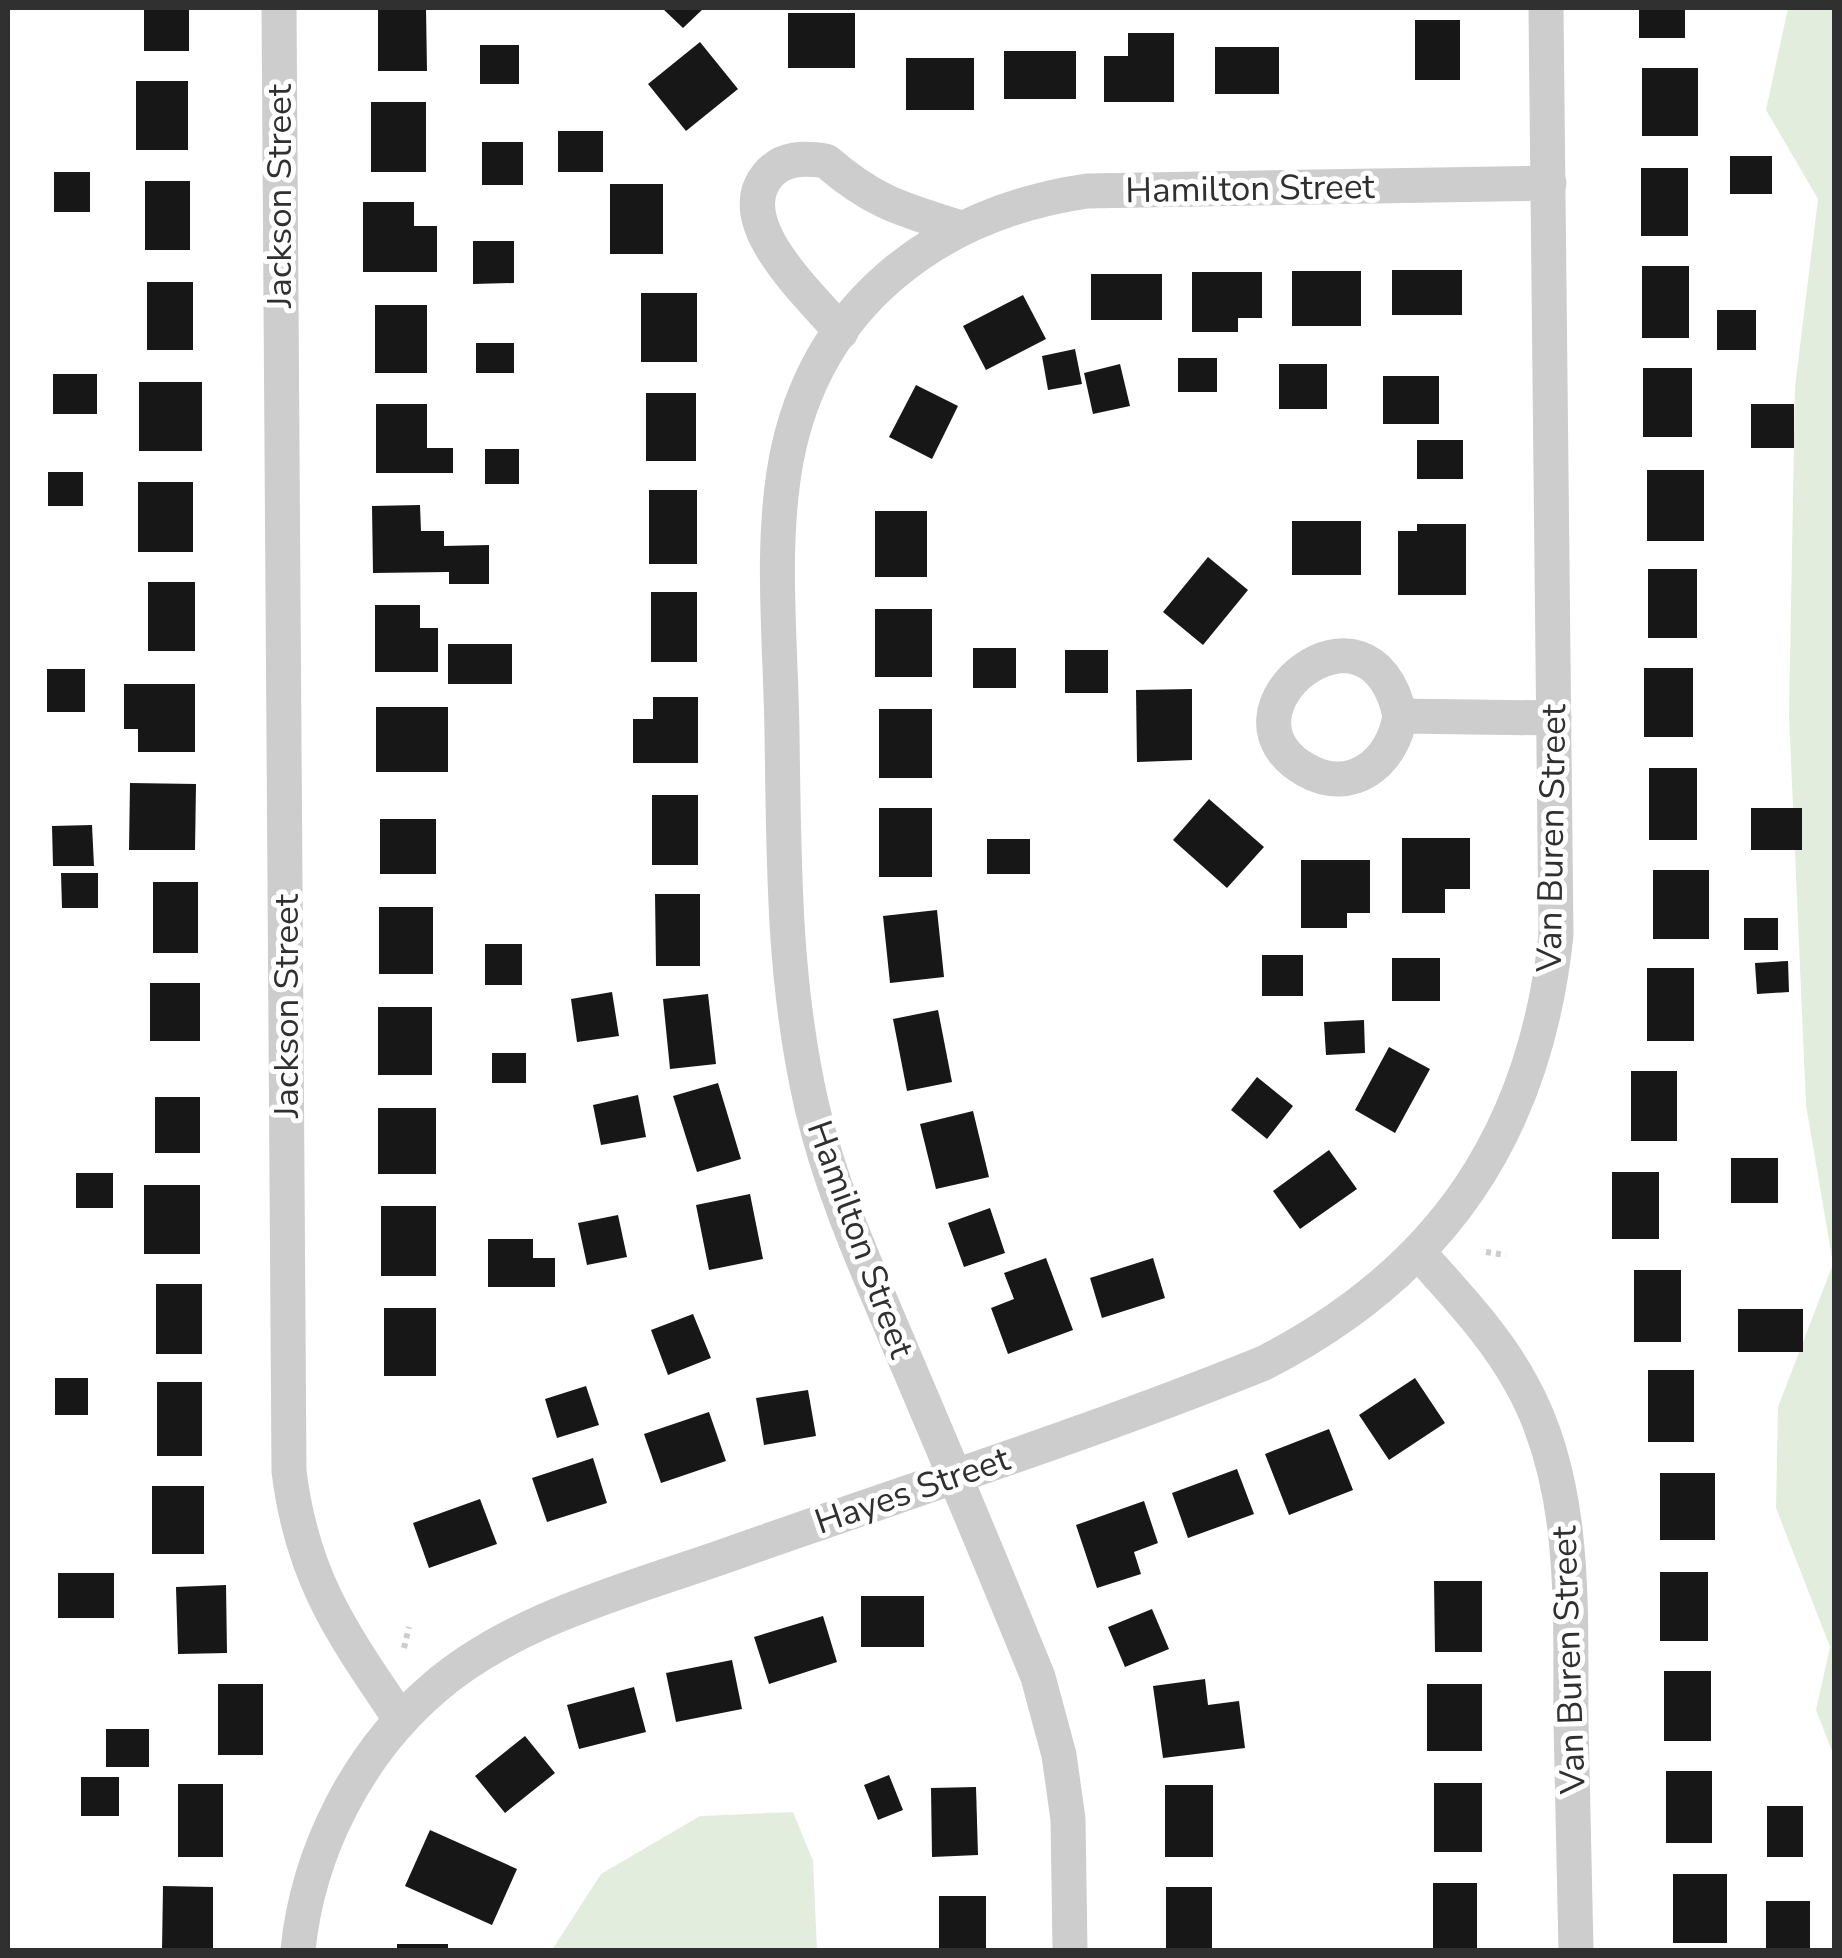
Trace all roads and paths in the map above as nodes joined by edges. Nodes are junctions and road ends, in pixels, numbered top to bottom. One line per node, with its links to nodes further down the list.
1 (280, 8): 14 (street, Jackson Street)
2 (1546, 8): 3 (street, Van Buren Street)
3 (1549, 183): 4 (street, Hamilton Street); 7 (street, Van Buren Street)
4 (958, 227): 5 (street, Hamilton Street); 5 (street)
5 (841, 332): 11 (street, Hamilton Street)
6 (1400, 716): 7 (street)
7 (1554, 718): 9 (street, Van Buren Street)
8 (1486, 1252): 10 (path)
9 (1419, 1253): 11 (street, Hayes Street); 17 (street, Van Buren Street)
10 (1506, 1254)
11 (954, 1475): 14 (street, Hayes Street); 16 (street, Hamilton Street)
12 (409, 1628): 13 (path)
13 (404, 1648)
14 (401, 1720): 15 (street)
15 (298, 1950)
16 (1070, 1950)
17 (1576, 1950)

